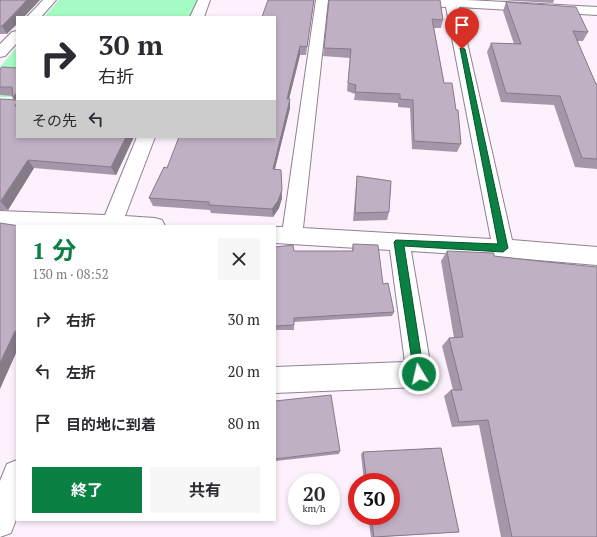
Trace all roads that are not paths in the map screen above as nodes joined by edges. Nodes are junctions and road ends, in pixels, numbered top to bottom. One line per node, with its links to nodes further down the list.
1 (50, 0): 7 (street)
2 (204, 0): 8 (street)
3 (322, 0): 15 (street)
4 (394, 0): 5 (street)
5 (452, 2): 6 (street); 17 (street)
6 (597, 11)
7 (35, 16)
8 (197, 16)
9 (16, 36): 10 (street)
10 (0, 53)
11 (146, 138): 13 (street)
12 (0, 219): 13 (street)
13 (112, 224): 14 (street)
14 (134, 225)
15 (283, 236): 16 (street)
16 (399, 242): 17 (street); 19 (street)
17 (503, 248): 18 (street)
18 (597, 256)
19 (276, 380)
20 (16, 477): 21 (street)
21 (0, 522)

